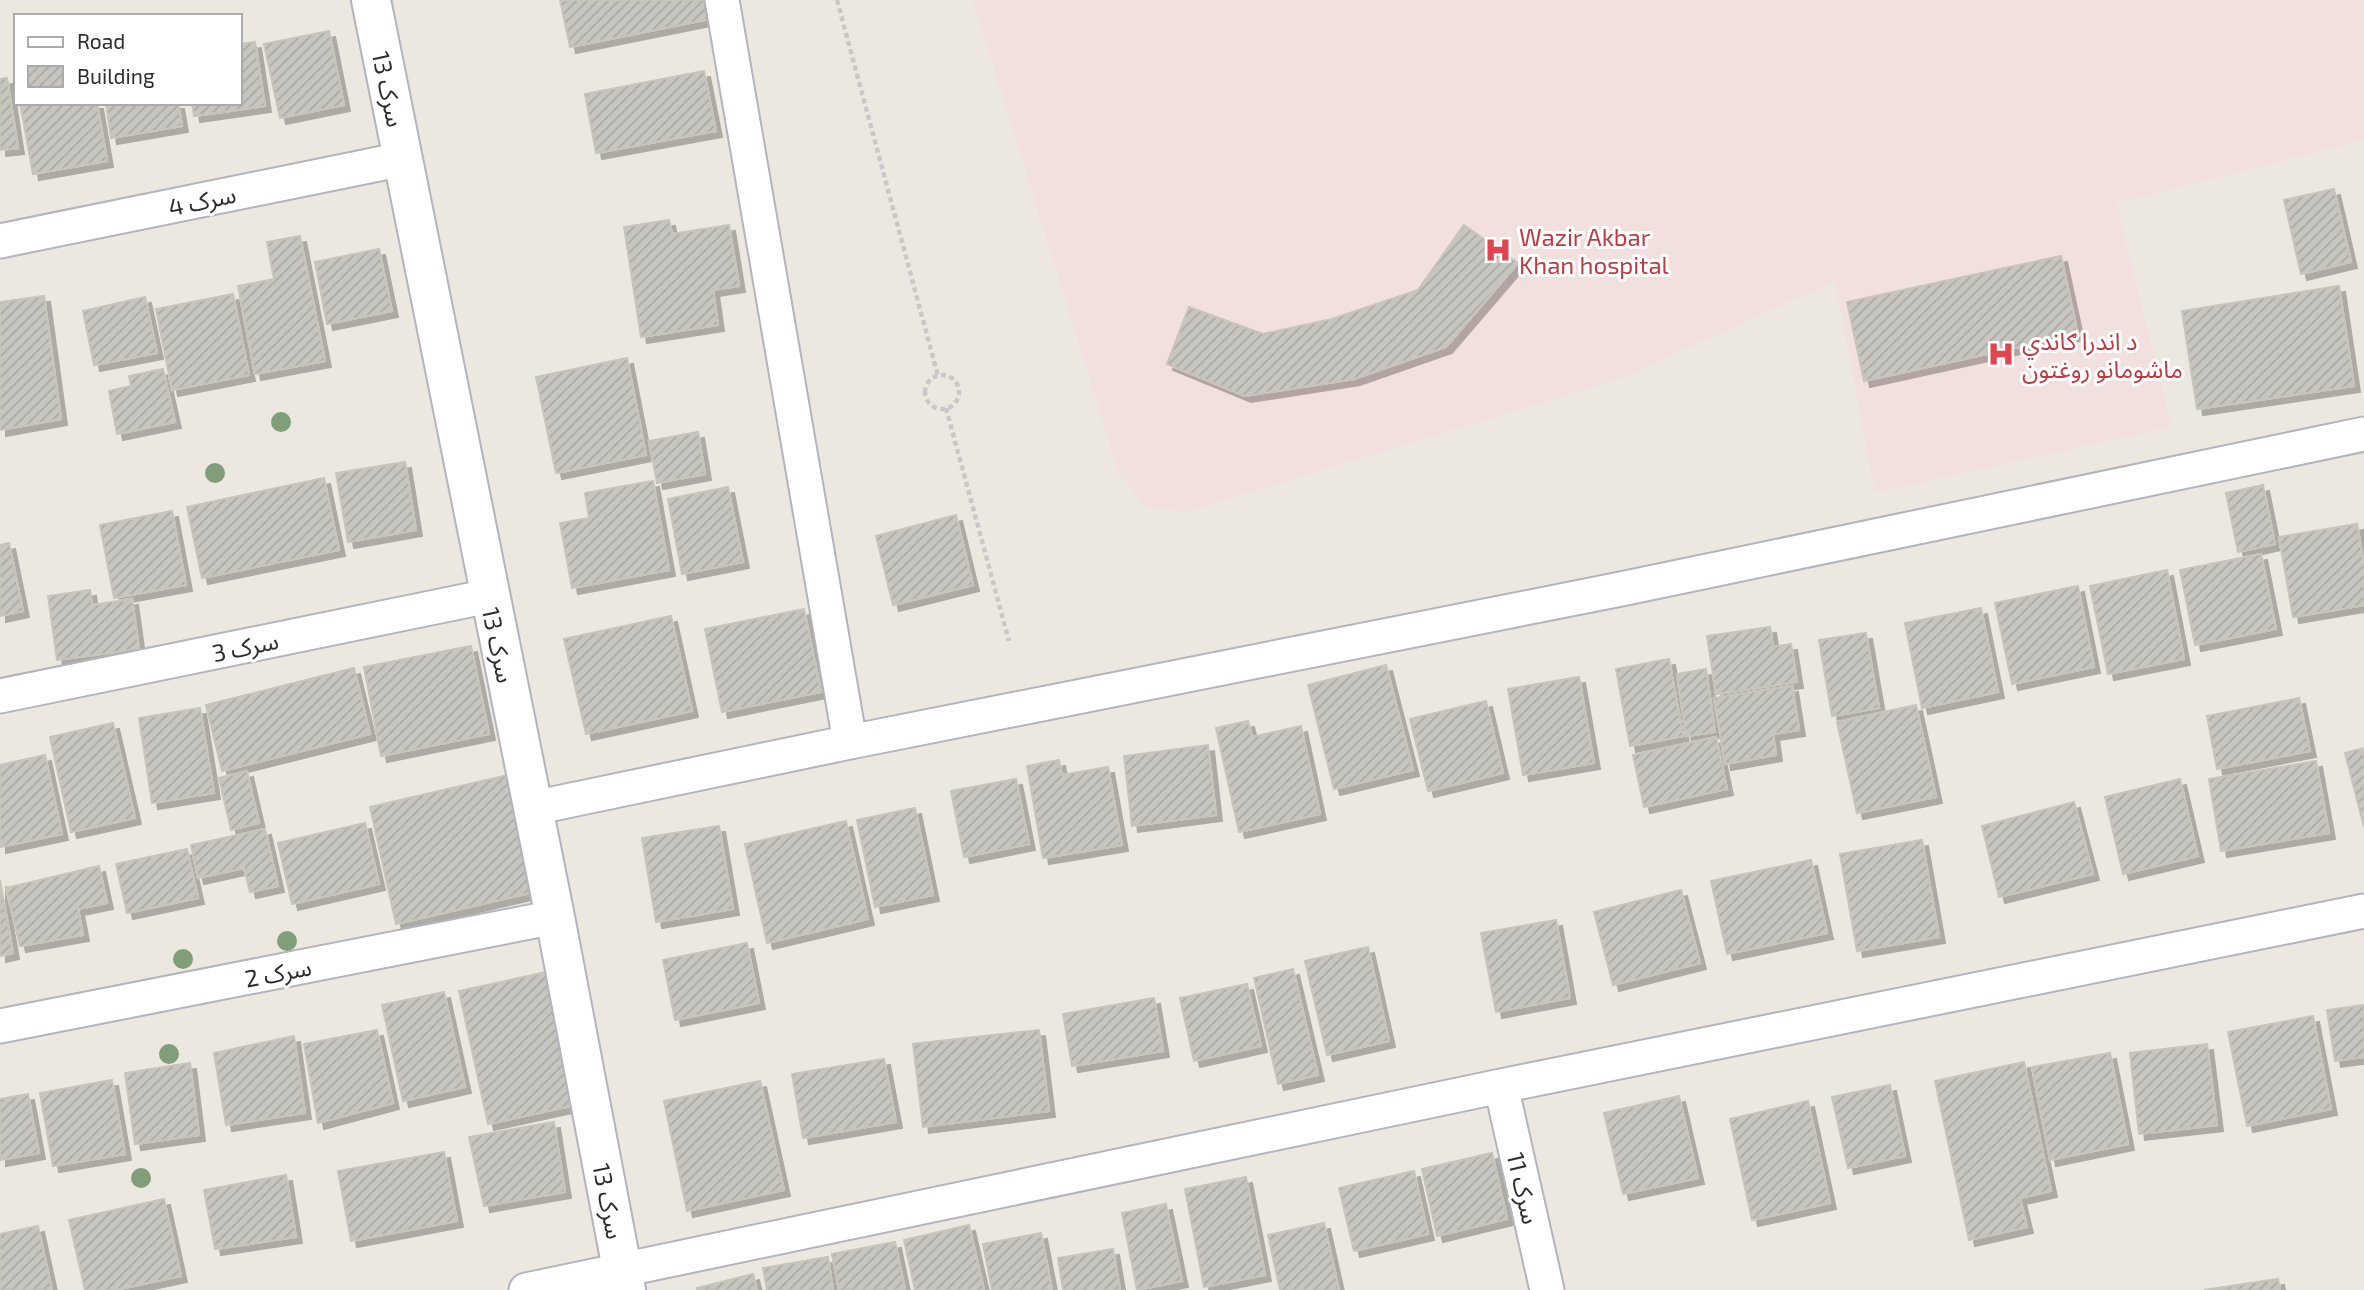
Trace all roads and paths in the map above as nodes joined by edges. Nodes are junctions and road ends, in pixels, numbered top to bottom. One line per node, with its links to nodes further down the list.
1 (371, 0): 4 (street, سرک 13)
2 (723, 0): 12 (street)
3 (837, 0): 6 (path)
4 (403, 159): 5 (street, سرک 4); 9 (street, سرک 13)
5 (0, 241)
6 (938, 376): 7 (path); 7 (path)
7 (947, 408): 10 (path)
8 (2364, 434): 12 (street)
9 (489, 596): 11 (street, سرک 3); 13 (street, سرک 13)
10 (1009, 641)
11 (0, 695)
12 (850, 742): 13 (street)
13 (533, 808): 15 (street, سرک 13)
14 (2364, 911): 17 (street)
15 (555, 917): 16 (street, سرک 2); 18 (street, سرک 13)
16 (0, 1026)
17 (1501, 1086): 18 (street); 20 (street, سرک 11)
18 (624, 1279): 19 (street)
19 (526, 1290)
20 (1547, 1290)

